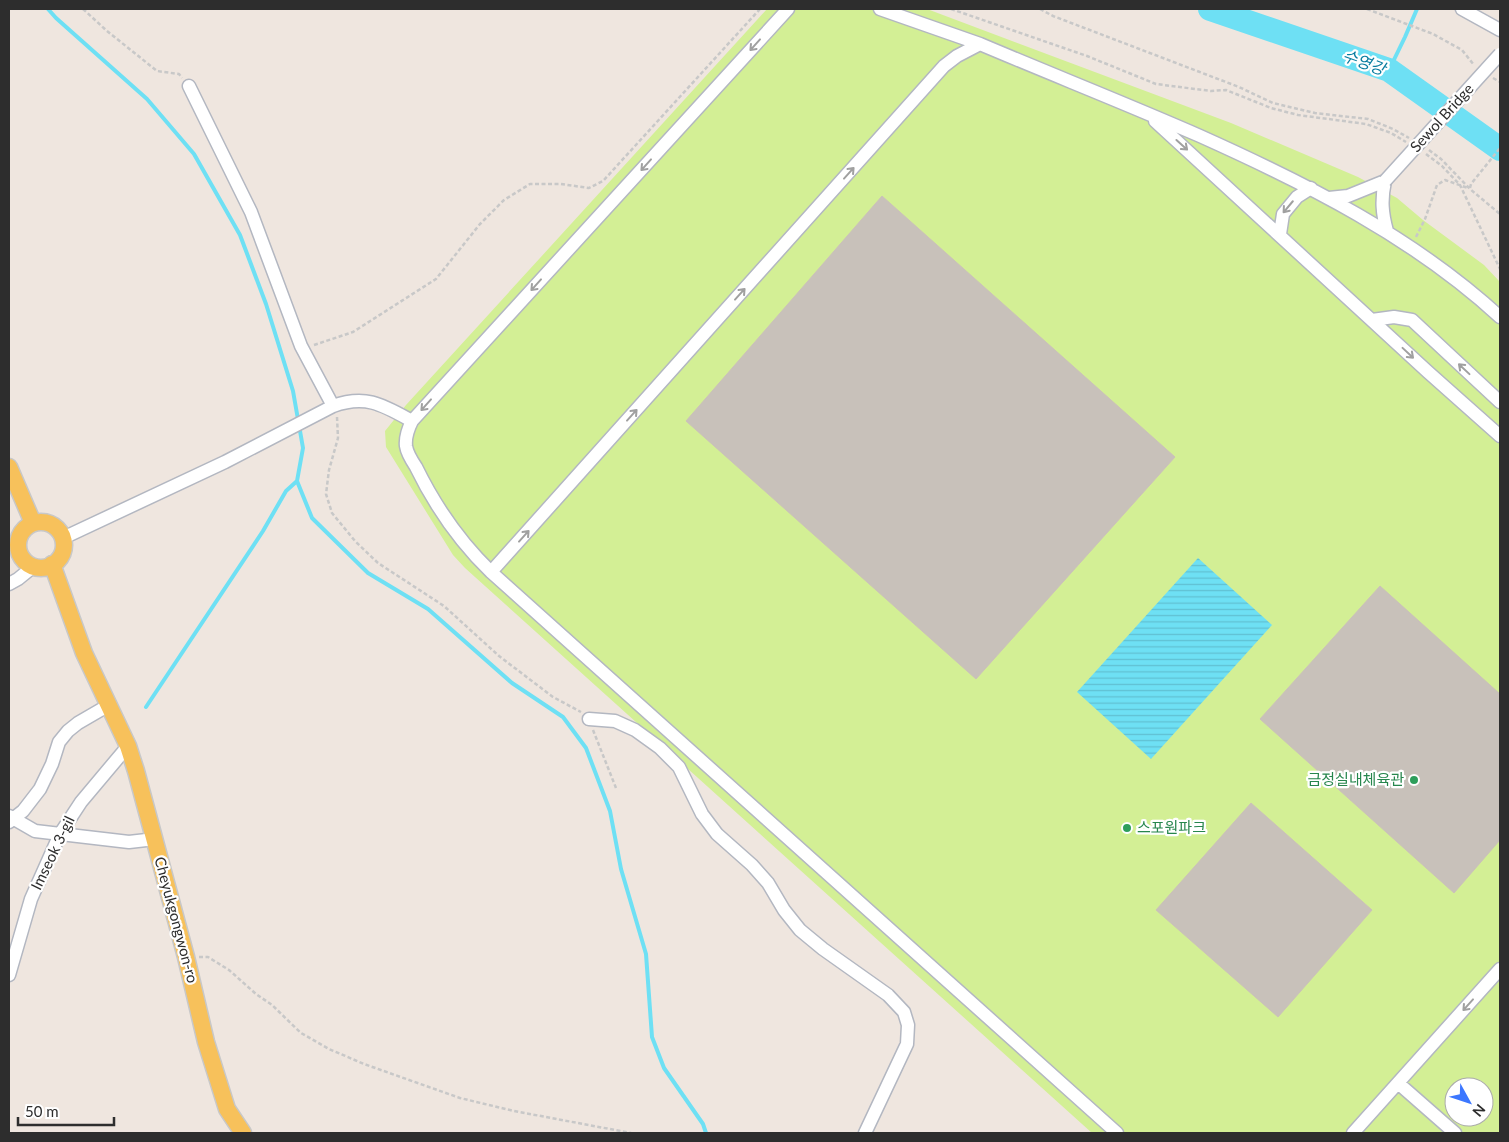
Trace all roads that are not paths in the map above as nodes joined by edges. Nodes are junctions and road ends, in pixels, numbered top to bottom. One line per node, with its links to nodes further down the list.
1 (788, 9): 18 (street, one-way to 18)
2 (880, 9): 5 (street)
3 (1462, 9): 4 (street)
4 (1500, 30)
5 (980, 44): 8 (street); 26 (street, one-way to 5)
6 (1500, 54): 9 (street, Sewol Bridge, bridge)
7 (189, 86): 17 (street)
8 (1146, 112): 10 (street); 13 (street, one-way to 13)
9 (1385, 181): 11 (street); 12 (street)
10 (1311, 188): 11 (street); 13 (street, one-way to 13)
11 (1328, 198): 12 (street)
12 (1387, 232): 14 (street)
13 (1280, 234): 15 (street)
14 (1500, 317)
15 (1372, 320): 16 (street, one-way to 15); 19 (street, one-way to 19)
16 (1500, 402)
17 (329, 408): 18 (street); 22 (street)
18 (412, 421): 26 (street)
19 (1500, 436)
20 (9, 466): 21 (main road)
21 (33, 524): 22 (main road); 23 (main road)
22 (62, 538): 24 (main road)
23 (14, 552): 25 (main road)
24 (52, 564): 25 (main road); 28 (main road, Cheyukgongwon-ro)
25 (34, 566): 27 (street)
26 (491, 572): 39 (street)
27 (9, 584)
28 (110, 705): 30 (main road, Cheyukgongwon-ro); 31 (street)
29 (589, 719): 38 (street)
30 (128, 746): 32 (street, Imseok 3-gil); 33 (main road, Cheyukgongwon-ro)
31 (10, 819): 32 (street)
32 (60, 834): 33 (street); 35 (street, Imseok 3-gil)
33 (155, 840): 37 (main road, Cheyukgongwon-ro)
34 (1500, 969): 36 (street, one-way to 36)
35 (9, 972)
36 (1398, 1083): 40 (street); 41 (street)
37 (243, 1133)
38 (865, 1133)
39 (1118, 1133)
40 (1353, 1133)
41 (1455, 1133)

